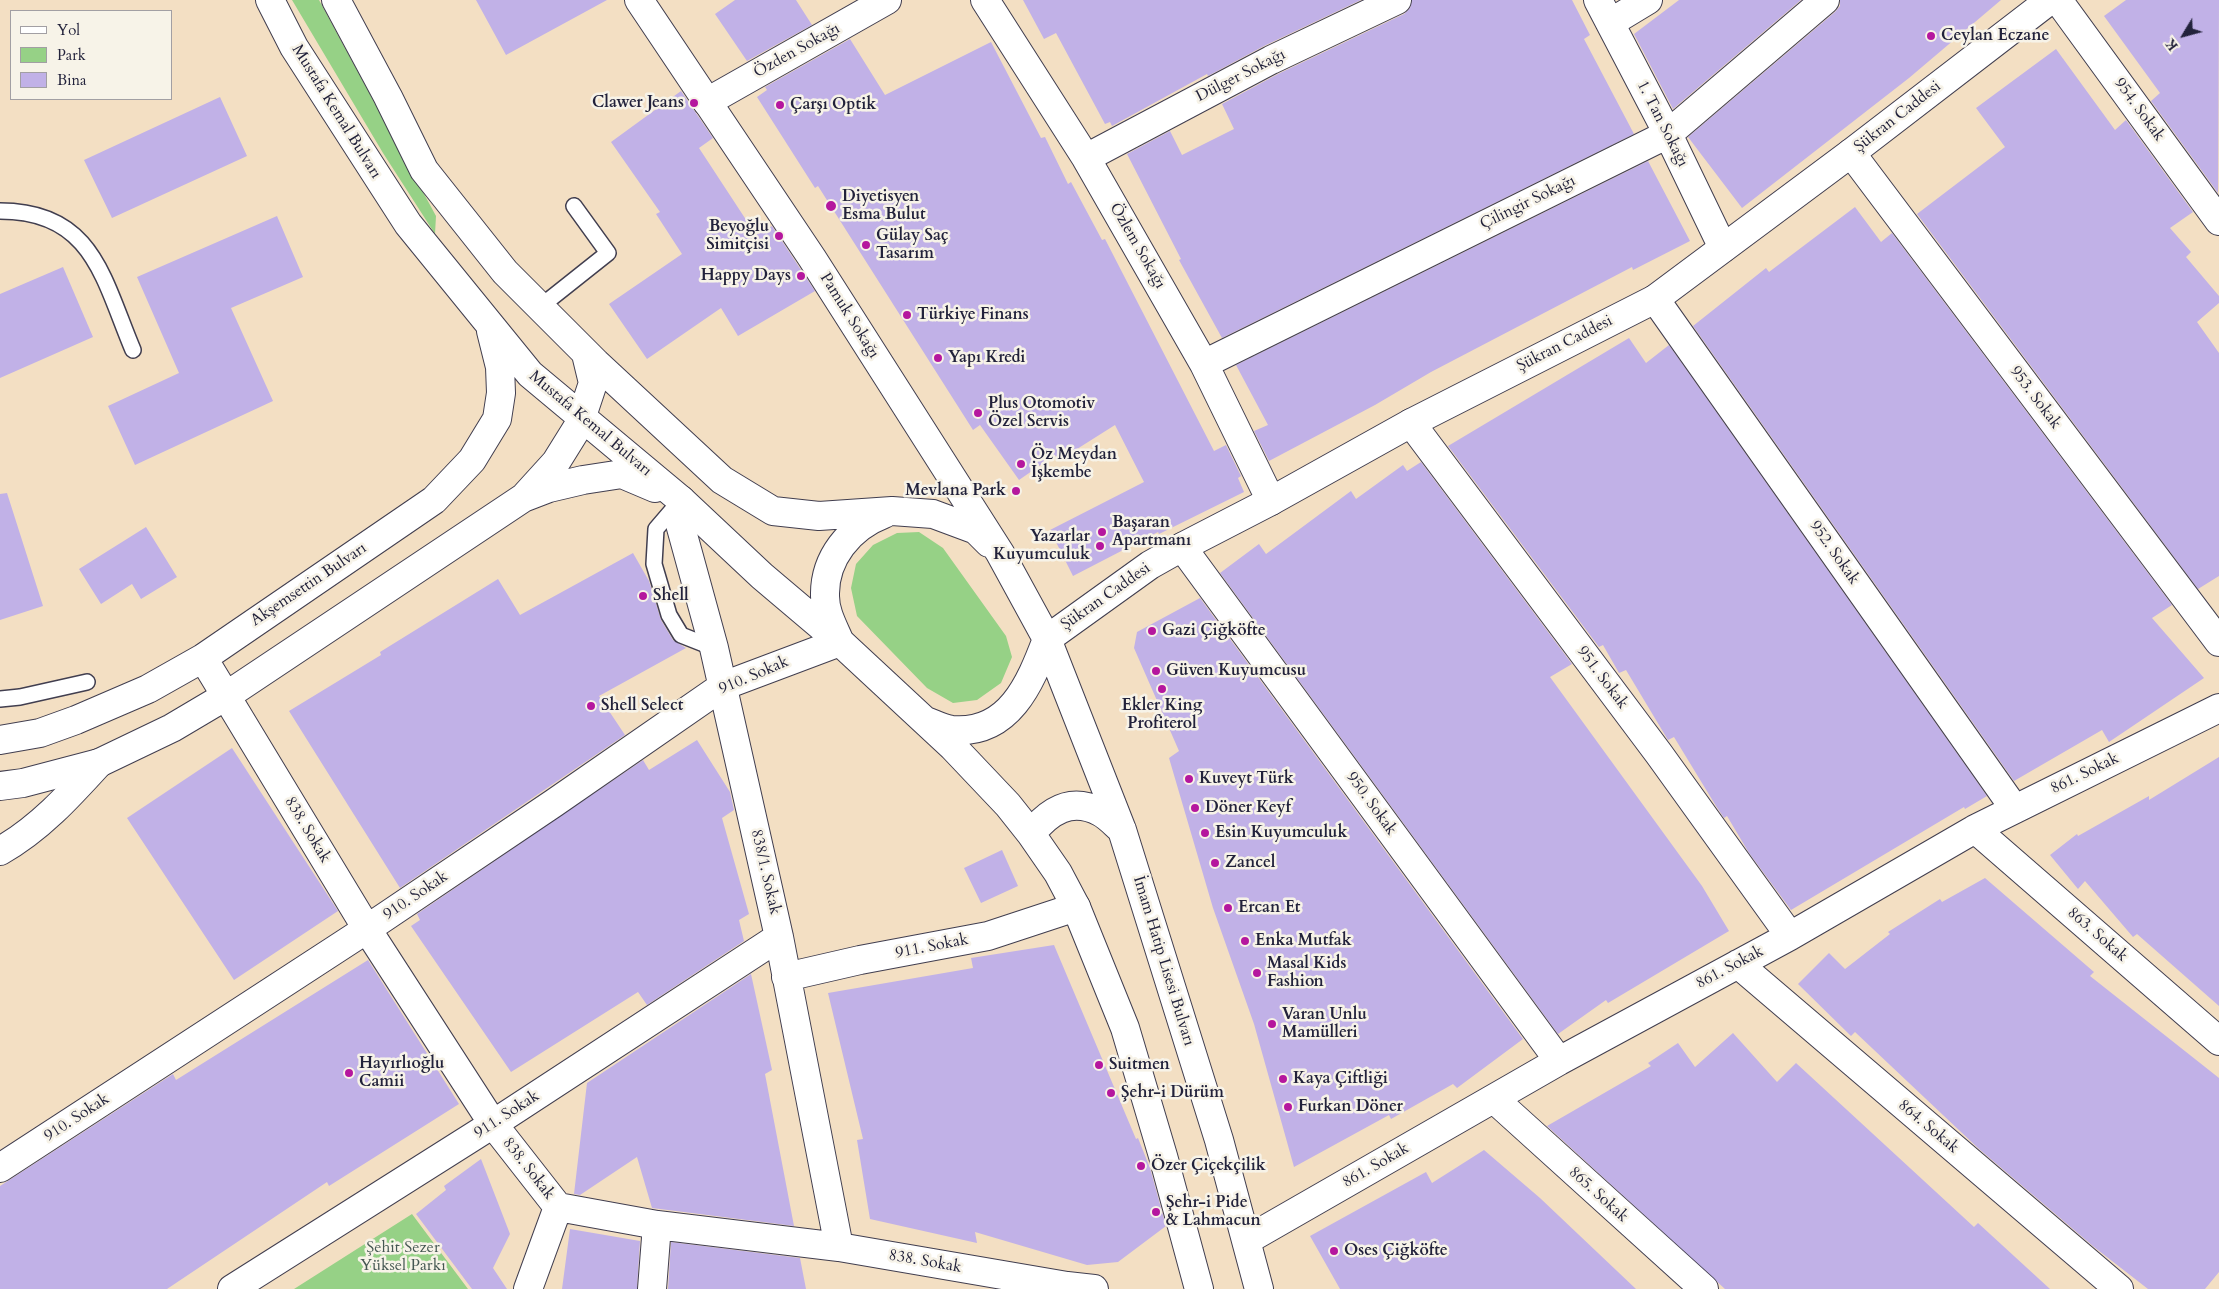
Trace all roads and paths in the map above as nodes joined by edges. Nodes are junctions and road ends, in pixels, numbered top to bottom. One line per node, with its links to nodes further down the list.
1 (270, 0): 22 (street, Mustafa Kemal Bulvarı)
2 (336, 0): 21 (street)
3 (639, 0): 12 (street, Pamuk Sokağı)
4 (888, 0): 12 (street, Özden Sokağı)
5 (985, 0): 15 (street, Özlem Sokağı)
6 (1397, 0): 15 (street, Dülger Sokağı)
7 (1648, 0): 11 (street)
8 (1825, 0): 13 (street, Çilingir Sokağı)
9 (2050, 0): 14 (street, Şükran Caddesi)
10 (2058, 0): 18 (street, 954. Sokak)
11 (1604, 12): 13 (street, 1. Tan Sokağı)
12 (707, 102): 33 (street, Pamuk Sokağı)
13 (1668, 134): 19 (street, 1. Tan Sokağı); 25 (street, Çilingir Sokağı)
14 (1851, 153): 19 (street, Şükran Caddesi); 36 (street, 953. Sokak)
15 (1086, 158): 25 (street, Özlem Sokağı)
16 (574, 206): 21 (lane)
17 (0, 211): 23 (lane)
18 (2219, 221)
19 (1724, 248): 20 (street, Şükran Caddesi)
20 (1654, 299): 27 (street, Şükran Caddesi); 48 (street, 952. Sokak)
21 (540, 307): 24 (street)
22 (489, 325): 26 (street, Mustafa Kemal Bulvarı); 38 (street, Akşemsettin Bulvarı)
23 (133, 350)
24 (586, 354): 26 (street); 31 (street)
25 (1204, 364): 30 (street, Özlem Sokağı)
26 (581, 418): 28 (street); 29 (street, Mustafa Kemal Bulvarı)
27 (1411, 423): 30 (street, Şükran Caddesi); 55 (street, 951. Sokak)
28 (524, 498): 29 (street); 41 (street)
29 (681, 500): 35 (street, Mustafa Kemal Bulvarı); 37 (street, 838/1. Sokak); 37 (lane)
30 (1271, 502): 32 (street, Şükran Caddesi)
31 (892, 511): 33 (street); 35 (street)
32 (1182, 547): 34 (street, Şükran Caddesi); 60 (street, 950. Sokak)
33 (1000, 553): 34 (street, Pamuk Sokağı)
34 (1047, 639): 44 (street); 50 (street, İmam Hatip Lisesi Bulvarı)
35 (840, 642): 40 (street, 910. Sokak); 44 (street, Mustafa Kemal Bulvarı)
36 (2219, 642)
37 (714, 648): 40 (street, 838/1. Sokak)
38 (203, 658): 41 (street, 838. Sokak); 45 (street, Akşemsettin Bulvarı)
39 (87, 682): 42 (lane)
40 (723, 686): 54 (street, 910. Sokak); 56 (street, 838/1. Sokak)
41 (226, 696): 46 (street); 54 (street, 838. Sokak)
42 (0, 698)
43 (2219, 708): 48 (street, 861. Sokak)
44 (922, 720): 51 (street)
45 (0, 740)
46 (99, 763): 47 (street); 52 (street)
47 (0, 786)
48 (2014, 808): 49 (street, 861. Sokak)
49 (1974, 829): 55 (street, 861. Sokak); 59 (street, 863. Sokak)
50 (1122, 830): 51 (street); 66 (street, İmam Hatip Lisesi Bulvarı)
51 (1031, 834): 53 (street)
52 (0, 851)
53 (1076, 907): 58 (street, 911. Sokak); 72 (street)
54 (367, 929): 62 (street, 838. Sokak); 63 (street, 910. Sokak)
55 (1790, 936): 57 (street, 861. Sokak)
56 (779, 937): 58 (street, 838/1. Sokak); 62 (street, 911. Sokak)
57 (1738, 964): 60 (street, 861. Sokak); 75 (street, 864. Sokak)
58 (786, 977): 67 (street, 838/1. Sokak)
59 (2219, 1041)
60 (1560, 1061): 61 (street, 861. Sokak)
61 (1494, 1100): 66 (street, 861. Sokak); 74 (street, 865. Sokak)
62 (493, 1124): 64 (street, 838. Sokak); 68 (street, 911. Sokak)
63 (0, 1168)
64 (558, 1207): 65 (street, 838. Sokak); 69 (street)
65 (657, 1225): 67 (street, 838. Sokak); 70 (street)
66 (1246, 1240): 73 (street, İmam Hatip Lisesi Bulvarı)
67 (839, 1247): 71 (street, 838. Sokak)
68 (232, 1289)
69 (528, 1289)
70 (652, 1289)
71 (1094, 1289)
72 (1199, 1289)
73 (1259, 1289)
74 (1704, 1289)
75 (2118, 1289)

